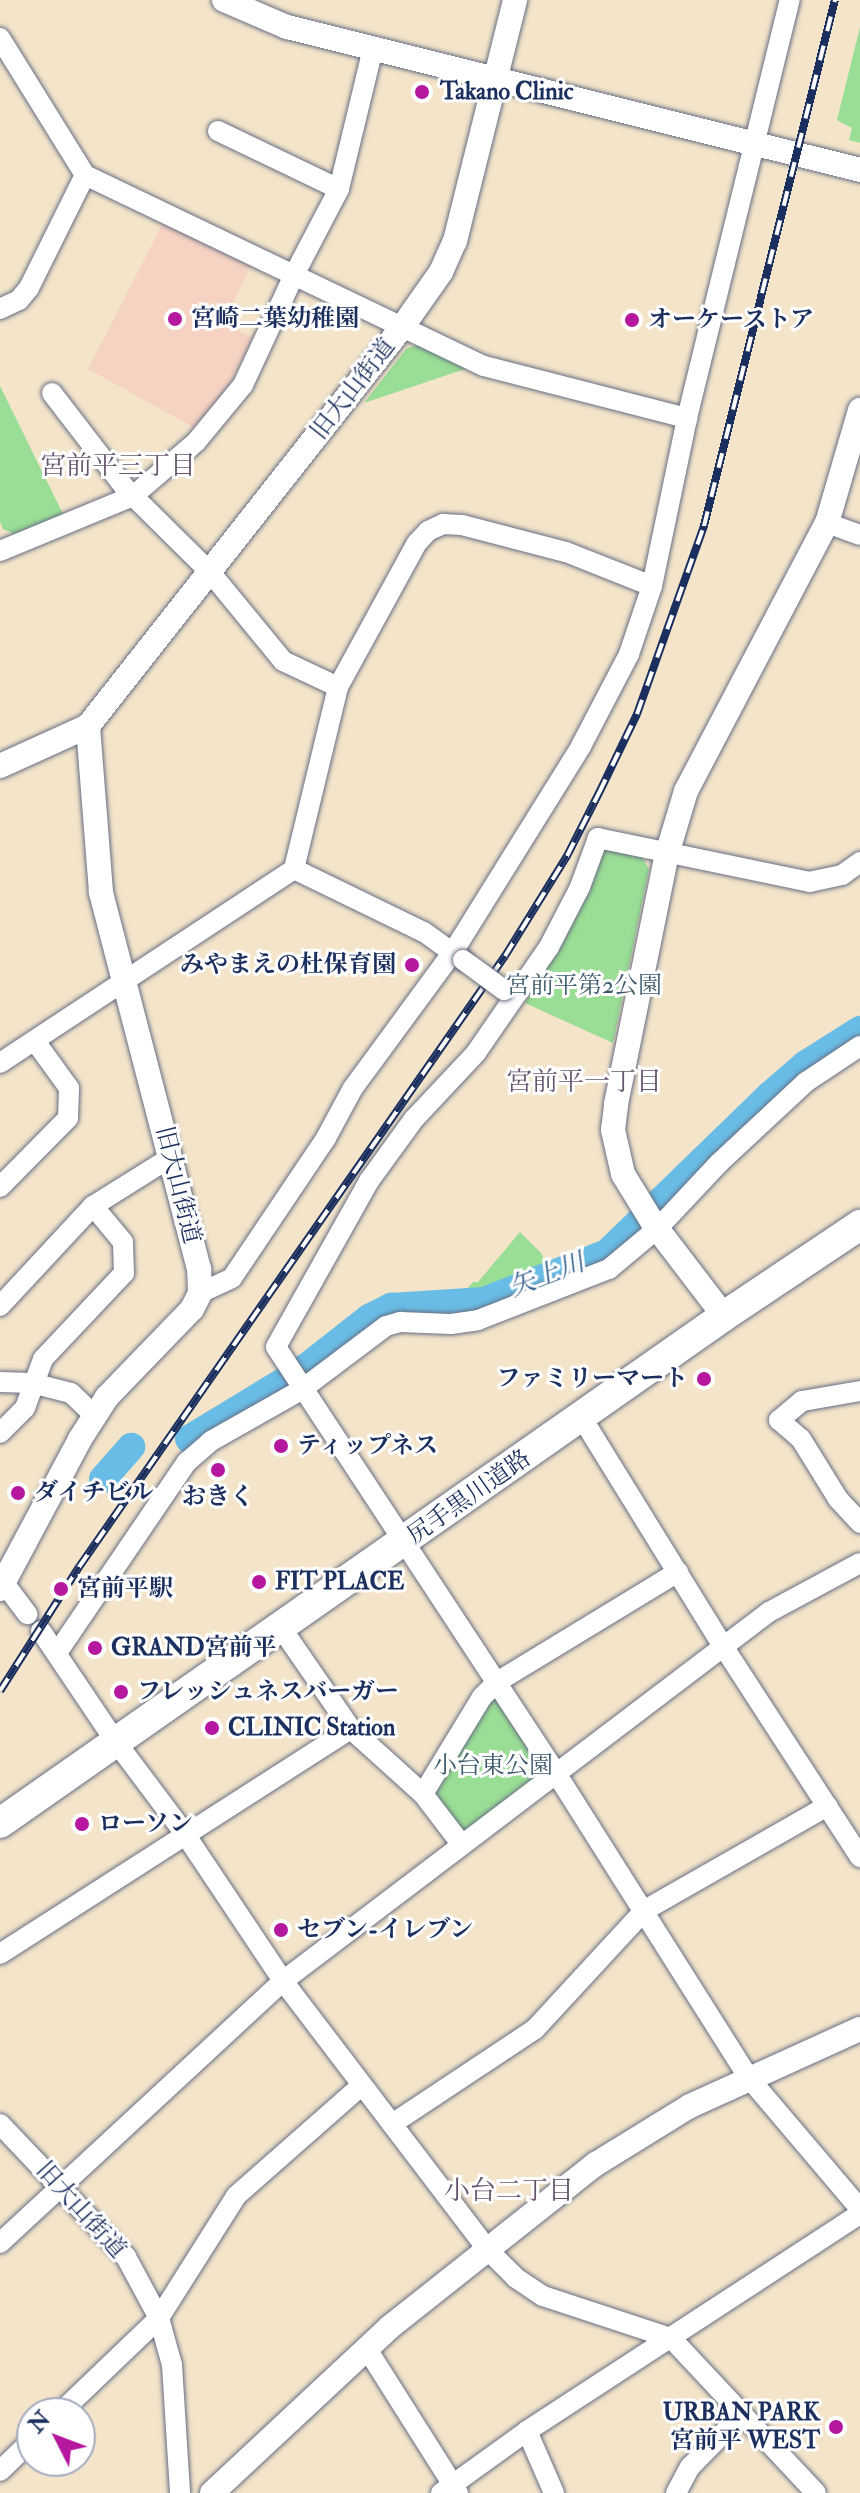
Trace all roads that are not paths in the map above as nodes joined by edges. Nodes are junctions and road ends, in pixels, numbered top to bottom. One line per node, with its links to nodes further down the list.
1 (224, 0): 5 (street)
2 (515, 0): 6 (street, 旧大山街道)
3 (790, 0): 8 (street)
4 (0, 38): 10 (street)
5 (373, 48): 6 (street); 11 (street)
6 (495, 79): 8 (street); 14 (street, 旧大山街道)
7 (218, 131): 11 (street)
8 (753, 143): 9 (street); 17 (street)
9 (860, 170)
10 (85, 175): 12 (street); 13 (street)
11 (339, 189): 12 (street)
12 (294, 275): 14 (street); 18 (street)
13 (0, 309)
14 (403, 326): 17 (street); 22 (street, 旧大山街道)
15 (52, 393): 18 (street)
16 (860, 410): 19 (street)
17 (687, 418): 23 (street)
18 (133, 496): 21 (street); 22 (street)
19 (827, 523): 20 (street); 27 (street)
20 (860, 535)
21 (0, 551)
22 (210, 572): 24 (street); 25 (street, 旧大山街道)
23 (652, 586): 24 (street); 30 (street)
24 (338, 687): 29 (street)
25 (88, 726): 26 (street, 旧大山街道); 31 (street, 旧大山街道)
26 (0, 766)
27 (667, 854): 28 (street); 32 (street); 39 (street)
28 (860, 862)
29 (294, 869): 30 (street); 31 (street)
30 (458, 956): 32 (street, bridge); 41 (street)
31 (125, 979): 33 (street); 36 (street, 旧大山街道)
32 (509, 994): 44 (street)
33 (35, 1041): 35 (street); 37 (street)
34 (860, 1046): 39 (street)
35 (0, 1063)
36 (171, 1157): 38 (street); 41 (street, 旧大山街道)
37 (0, 1187)
38 (93, 1206): 42 (street); 46 (street)
39 (651, 1219): 43 (street); 44 (street)
40 (860, 1225): 43 (main road, 尻手黒川道路)
41 (200, 1293): 48 (street)
42 (0, 1306)
43 (724, 1316): 49 (main road, 尻手黒川道路)
44 (295, 1380): 52 (street); 60 (street)
45 (0, 1382): 46 (street)
46 (32, 1383): 48 (street); 50 (street)
47 (860, 1391): 51 (street)
48 (95, 1416): 55 (street)
49 (582, 1418): 52 (main road, 尻手黒川道路); 54 (street)
50 (0, 1433)
51 (860, 1523)
52 (404, 1543): 57 (main road, 尻手黒川道路); 61 (street)
53 (860, 1563): 59 (street)
54 (678, 1572): 59 (street); 61 (street)
55 (2, 1586): 56 (street)
56 (27, 1614)
57 (282, 1629): 62 (street); 63 (main road, 尻手黒川道路)
58 (41, 1631): 60 (street)
59 (723, 1646): 64 (street); 66 (street)
60 (57, 1653): 63 (street)
61 (497, 1682): 64 (street); 65 (street)
62 (351, 1729): 65 (street); 68 (street)
63 (116, 1742): 67 (main road, 尻手黒川道路); 68 (street)
64 (556, 1773): 69 (street); 71 (street)
65 (423, 1794): 69 (street)
66 (827, 1806): 70 (street); 71 (street)
67 (0, 1823)
68 (185, 1834): 72 (street); 73 (street)
69 (462, 1845): 73 (street)
70 (860, 1857)
71 (645, 1910): 75 (street); 78 (street)
72 (0, 1954)
73 (283, 1981): 76 (street); 79 (street)
74 (860, 2029): 75 (street)
75 (749, 2078): 80 (street); 82 (street)
76 (362, 2085): 78 (street); 83 (street)
77 (0, 2124): 79 (street, 旧大山街道)
78 (392, 2124): 82 (street)
79 (61, 2186): 81 (street); 83 (street, 旧大山街道)
80 (860, 2212): 84 (street)
81 (0, 2243)
82 (488, 2250): 84 (street); 85 (street)
83 (159, 2318): 86 (street); 92 (street, 旧大山街道)
84 (671, 2338): 87 (street); 88 (street)
85 (367, 2349): 91 (street); 93 (street)
86 (77, 2397)
87 (742, 2414): 95 (street); 96 (street)
88 (527, 2431): 91 (street); 94 (street)
89 (16, 2456): 90 (street)
90 (0, 2471)
91 (451, 2489)
92 (180, 2493)
93 (212, 2493)
94 (554, 2493)
95 (676, 2493)
96 (816, 2493)

